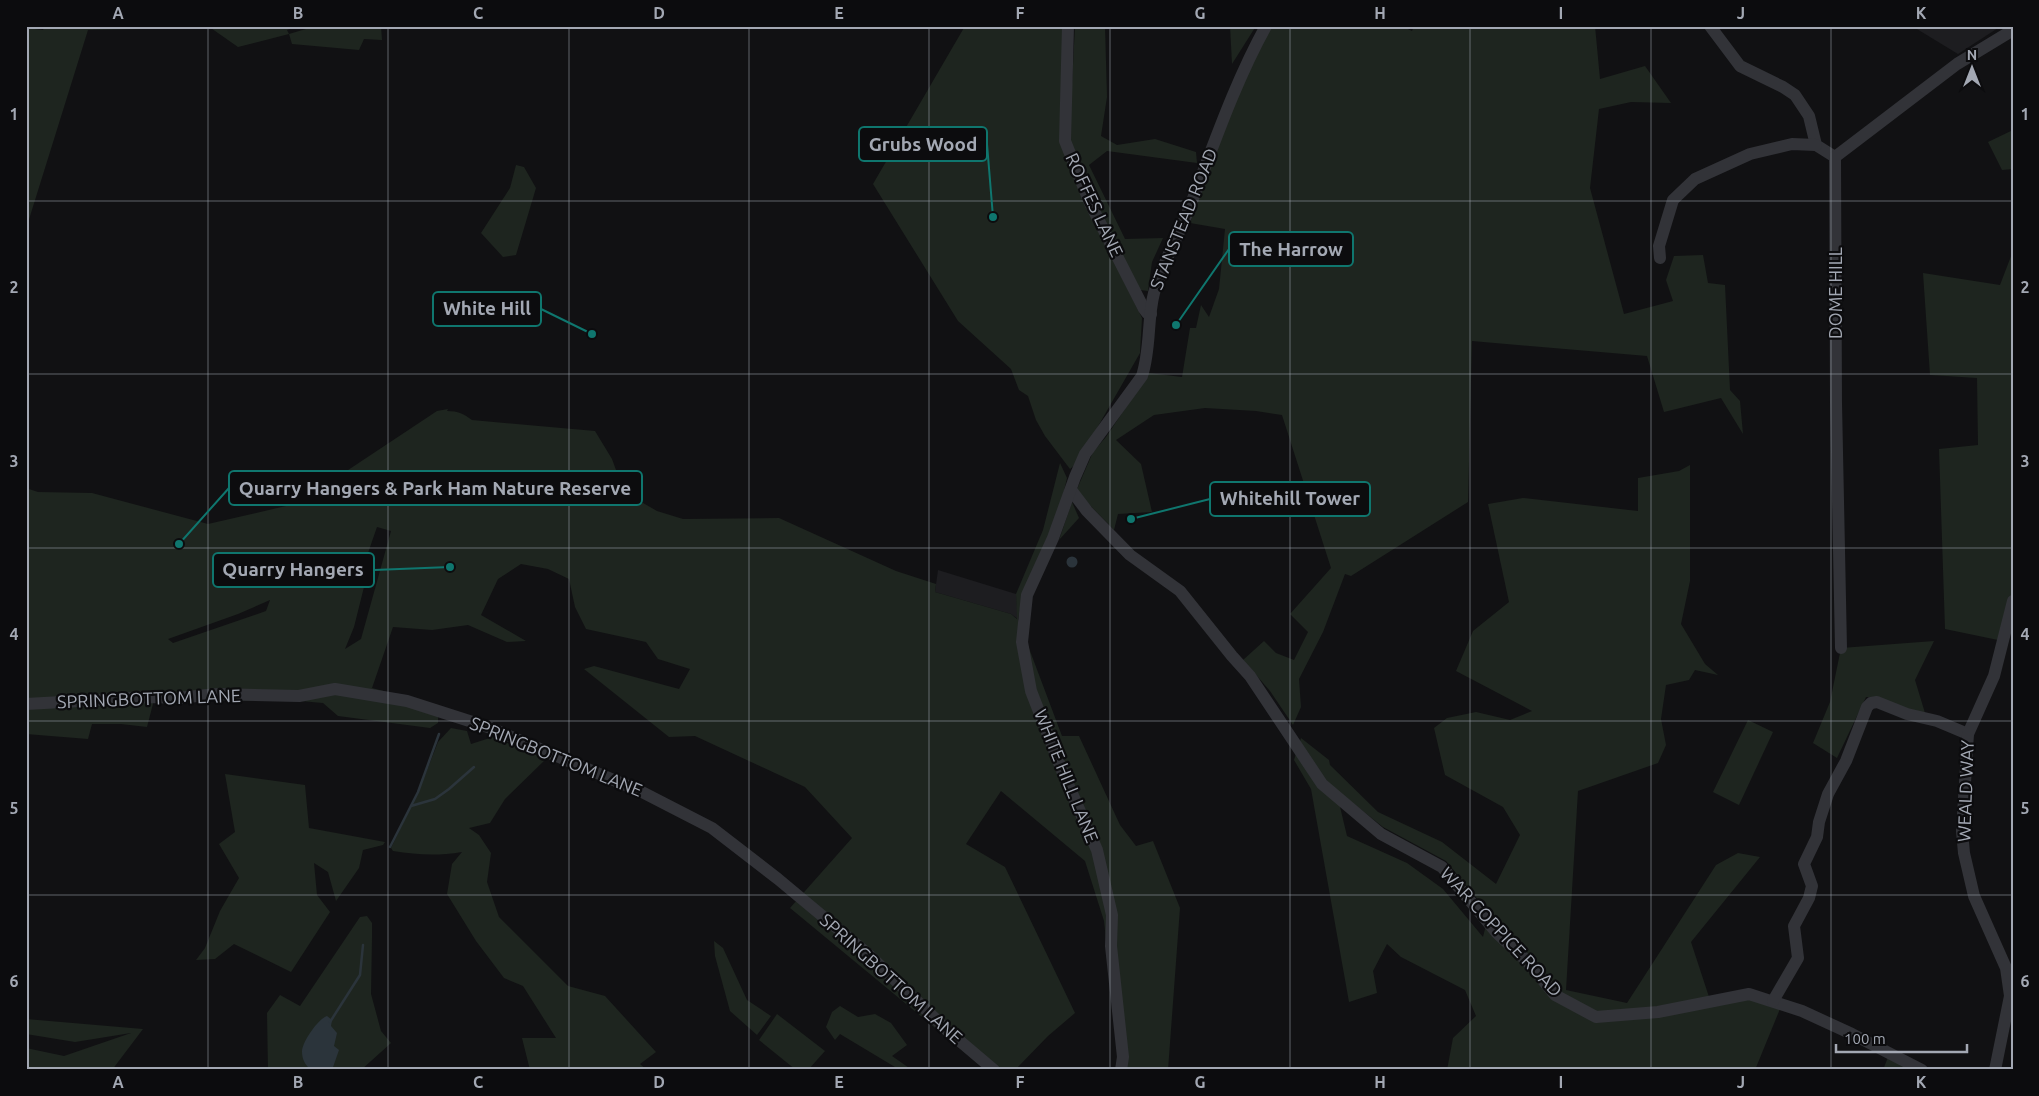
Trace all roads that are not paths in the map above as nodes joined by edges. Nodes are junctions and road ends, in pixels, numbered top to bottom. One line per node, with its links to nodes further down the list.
1 (1068, 26): 8 (street, ROFFES LANE)
2 (1266, 26): 8 (street, STANSTEAD ROAD)
3 (1710, 26): 5 (street)
4 (2013, 30): 6 (street)
5 (1816, 145): 6 (street); 7 (street)
6 (1835, 157): 11 (street, DOME HILL)
7 (1660, 258)
8 (1151, 314): 9 (street, STANSTEAD ROAD)
9 (1071, 490): 14 (street, WAR COPPICE ROAD); 16 (street, WHITE HILL LANE)
10 (2013, 601): 13 (street, WEALD WAY)
11 (1841, 648)
12 (26, 704): 15 (street, SPRINGBOTTOM LANE)
13 (1968, 734): 14 (street); 18 (street, WEALD WAY)
14 (1773, 1001): 17 (street, WAR COPPICE ROAD)
15 (994, 1070)
16 (1120, 1070)
17 (1922, 1070)
18 (1995, 1070)

